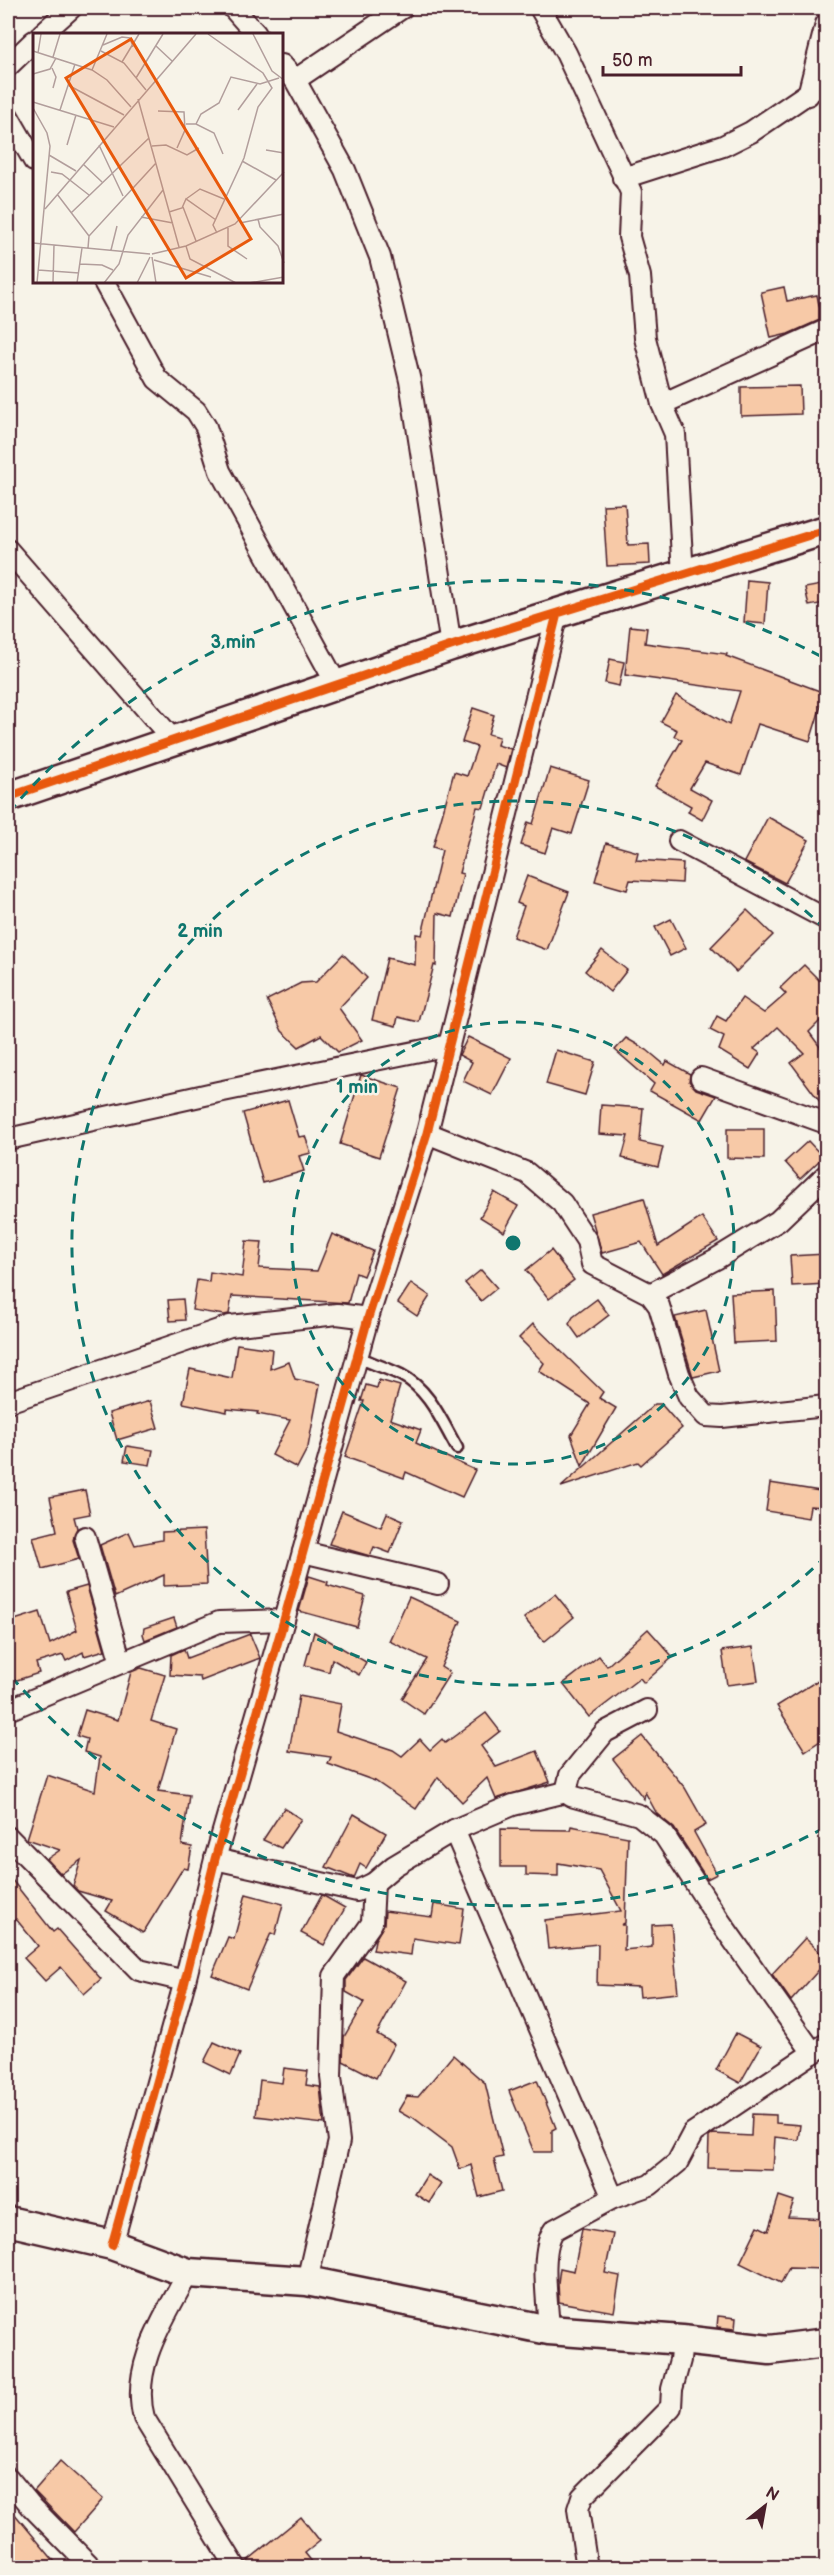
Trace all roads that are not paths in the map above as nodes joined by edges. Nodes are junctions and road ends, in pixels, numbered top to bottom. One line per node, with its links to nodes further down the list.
1 (71, 8): 6 (street)
2 (233, 8): 7 (street)
3 (402, 8): 11 (street)
4 (540, 8): 16 (street)
5 (826, 24): 13 (street)
6 (43, 33)
7 (255, 33)
8 (33, 42): 9 (street)
9 (8, 66)
10 (284, 67): 11 (street)
11 (296, 80): 24 (street)
12 (826, 81): 13 (street)
13 (808, 95): 16 (street)
14 (8, 116): 15 (street)
15 (33, 159)
16 (623, 178): 19 (street)
17 (105, 284): 25 (street)
18 (826, 330): 19 (street)
19 (662, 404): 22 (street)
20 (826, 530): 22 (street)
21 (8, 550): 26 (street)
22 (683, 576): 23 (street)
23 (557, 614): 24 (street); 30 (street)
24 (451, 646): 25 (street)
25 (337, 686): 26 (street)
26 (174, 741): 27 (street)
27 (8, 797)
28 (679, 841): 29 (street)
29 (826, 919)
30 (449, 1045): 33 (street); 34 (street)
31 (701, 1078): 32 (street)
32 (826, 1123)
33 (427, 1133): 36 (street); 37 (street)
34 (8, 1139)
35 (826, 1175): 36 (street)
36 (650, 1294): 40 (street)
37 (368, 1318): 38 (street); 39 (street)
38 (357, 1357): 41 (lane); 43 (street)
39 (8, 1402)
40 (826, 1406)
41 (457, 1448)
42 (85, 1537): 46 (street)
43 (303, 1552): 44 (street); 45 (street)
44 (438, 1584)
45 (284, 1620): 46 (street); 52 (street)
46 (121, 1663): 47 (street)
47 (8, 1710)
48 (647, 1710): 49 (street)
49 (566, 1792): 50 (street); 55 (street)
50 (454, 1830): 53 (street); 56 (street)
51 (8, 1837): 54 (street)
52 (214, 1859): 53 (street); 54 (street)
53 (374, 1883): 60 (street)
54 (185, 1981): 58 (street)
55 (820, 2048): 56 (street)
56 (613, 2198): 61 (street)
57 (8, 2221): 58 (street)
58 (112, 2245): 59 (street)
59 (188, 2273): 60 (street); 68 (street)
60 (307, 2281): 61 (street)
61 (549, 2330): 62 (street)
62 (682, 2340): 64 (street); 69 (street)
63 (826, 2343): 64 (street)
64 (770, 2350): 65 (street)
65 (826, 2363)
66 (8, 2478): 67 (street)
67 (92, 2568)
68 (236, 2568)
69 (587, 2568)

